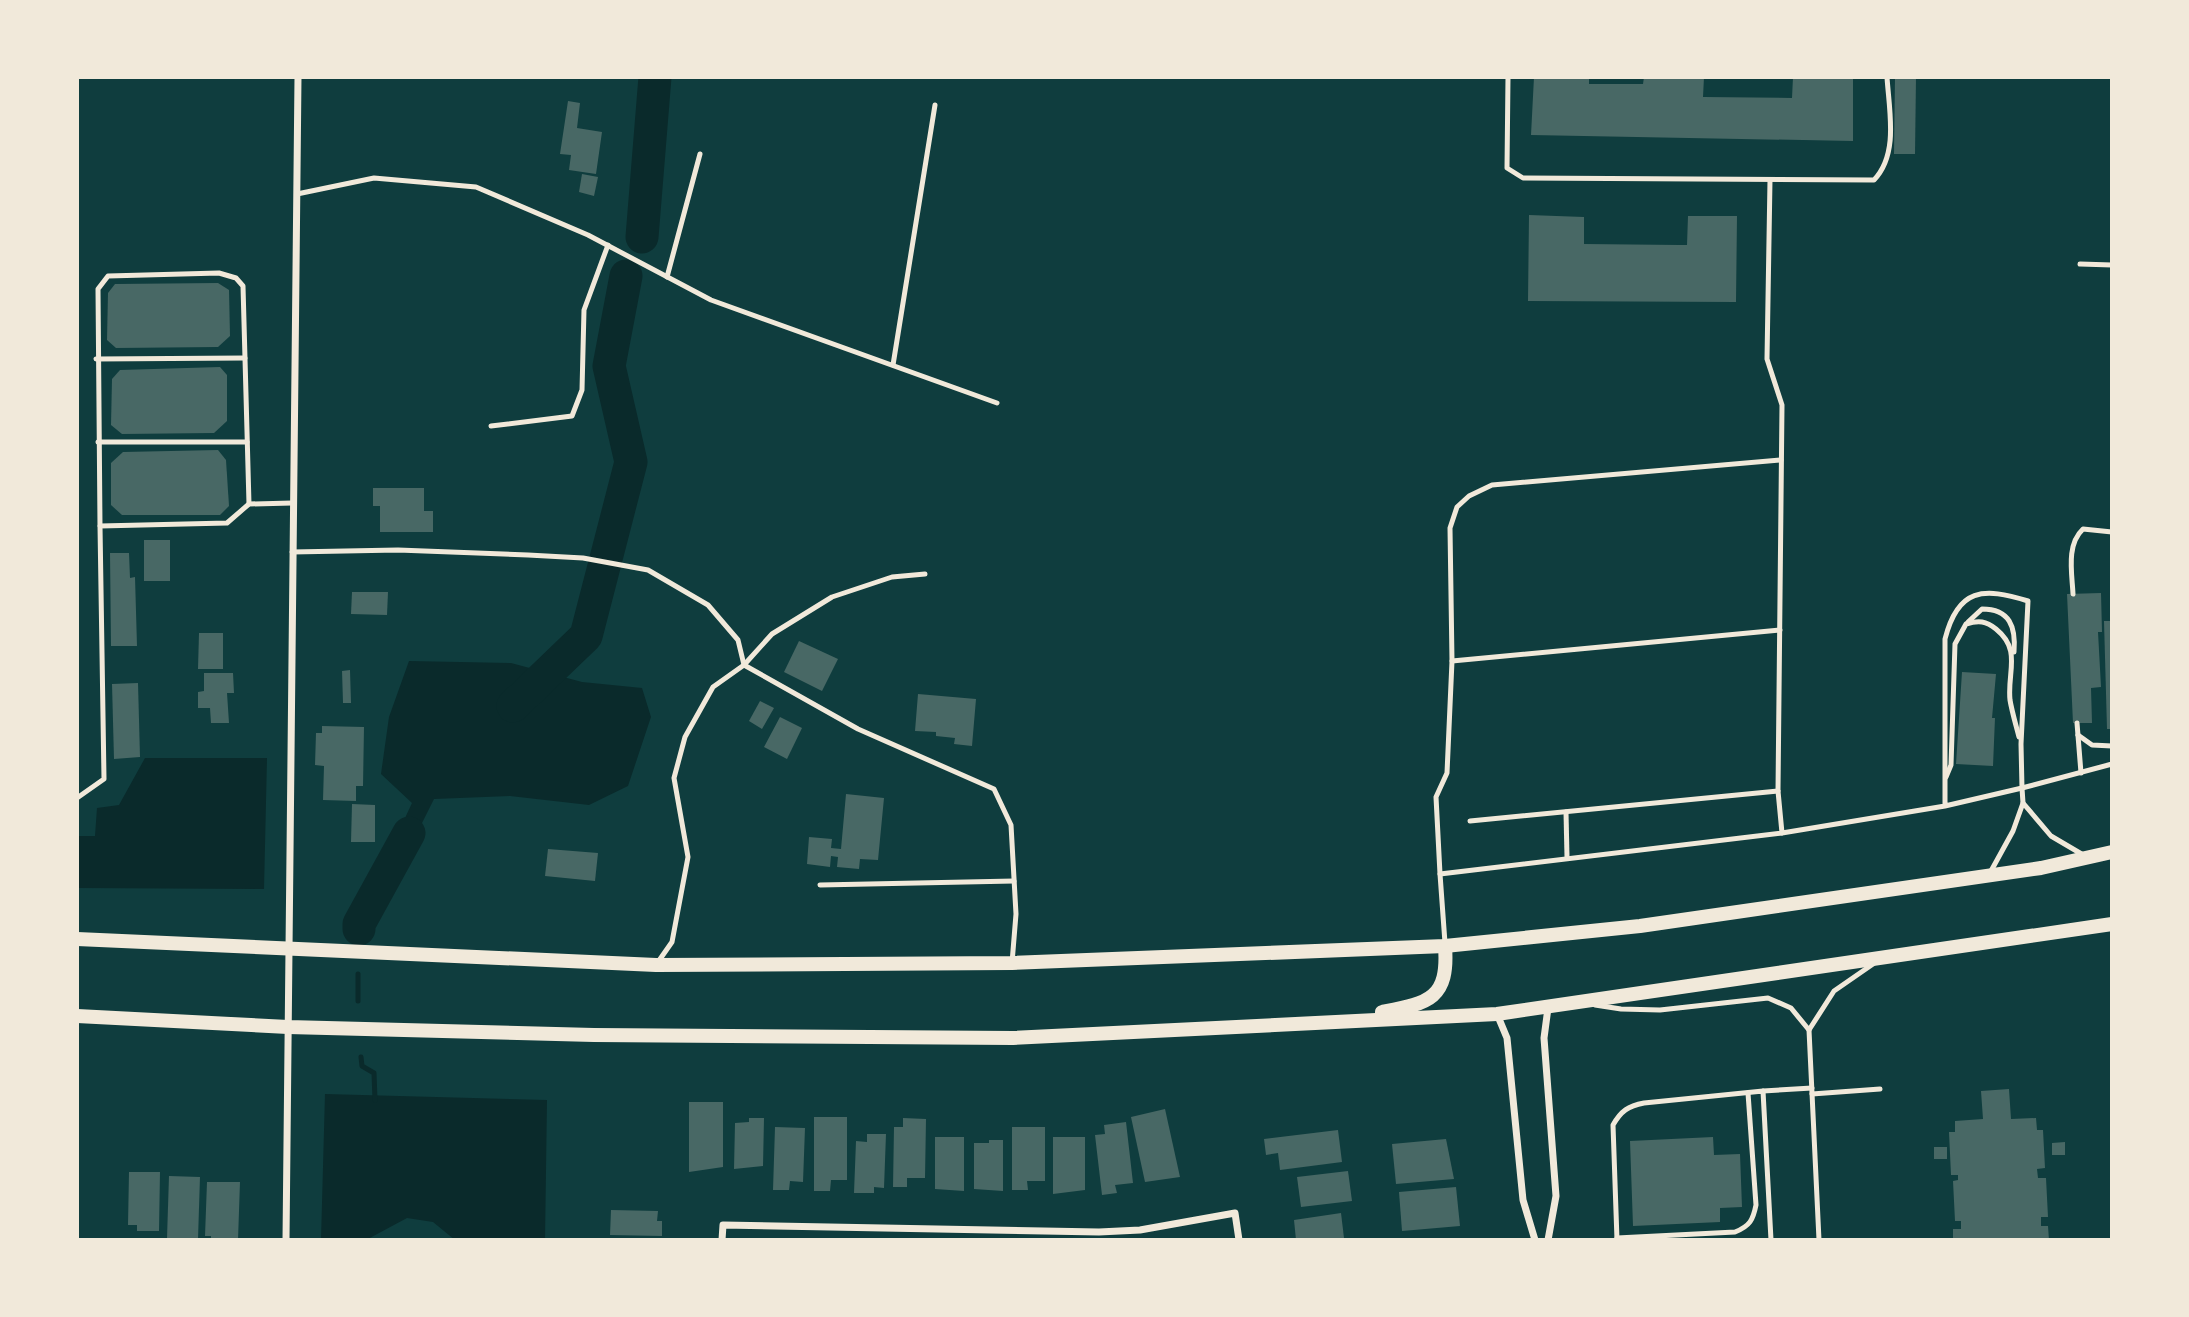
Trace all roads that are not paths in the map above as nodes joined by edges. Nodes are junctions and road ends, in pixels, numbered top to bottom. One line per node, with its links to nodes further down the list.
1 (298, 77): 7 (street)
2 (1507, 77): 6 (lane)
3 (1887, 77): 6 (lane)
4 (935, 105): 14 (lane)
5 (700, 154): 11 (lane)
6 (1770, 180): 19 (lane)
7 (297, 194): 8 (lane); 20 (street)
8 (608, 245): 11 (lane); 16 (lane)
9 (2080, 264): 10 (lane)
10 (2112, 265)
11 (667, 277): 14 (lane)
12 (245, 358): 13 (lane); 13 (lane); 18 (lane)
13 (96, 359): 17 (lane)
14 (893, 365): 15 (lane)
15 (997, 403)
16 (491, 426)
17 (98, 442): 18 (lane); 22 (lane)
18 (247, 442): 21 (lane)
19 (1782, 460): 28 (lane); 30 (lane)
20 (292, 503): 21 (lane); 24 (street)
21 (249, 505): 22 (lane)
22 (100, 526): 41 (lane)
23 (2112, 532): 26 (lane)
24 (292, 552): 31 (lane); 57 (street)
25 (925, 574): 31 (lane)
26 (2073, 594)
27 (1966, 624): 29 (lane); 29 (lane); 38 (lane)
28 (1780, 630): 30 (lane); 40 (lane)
29 (2014, 652): 34 (lane)
30 (1452, 661): 50 (lane)
31 (744, 665): 52 (lane); 60 (lane)
32 (2077, 723): 33 (lane)
33 (2078, 735): 35 (lane); 37 (lane)
34 (2021, 744): 38 (lane); 39 (lane)
35 (2112, 746)
36 (2112, 764): 37 (lane)
37 (2081, 773): 39 (lane)
38 (1944, 783): 43 (lane)
39 (2022, 788): 42 (lane); 43 (lane)
40 (1778, 790): 44 (lane); 46 (lane)
41 (77, 798)
42 (2023, 803): 49 (lane); 51 (lane)
43 (1945, 806): 46 (lane)
44 (1566, 812): 45 (lane); 48 (lane)
45 (1470, 821)
46 (1782, 833): 48 (lane)
47 (2112, 852): 49 (main road)
48 (1567, 857): 50 (lane)
49 (2088, 857): 51 (main road)
50 (1440, 874): 56 (lane)
51 (1990, 875): 56 (main road)
52 (1014, 881): 53 (lane); 59 (lane)
53 (820, 885)
54 (2112, 924): 58 (main road)
55 (77, 939): 57 (main road)
56 (1445, 946): 59 (main road); 65 (main road)
57 (289, 948): 60 (main road); 66 (street)
58 (1882, 959): 61 (main road); 67 (lane)
59 (1012, 962): 60 (main road)
60 (656, 965)
61 (1582, 1003): 62 (main road); 67 (lane)
62 (1548, 1008): 63 (main road); 77 (street)
63 (1497, 1014): 65 (main road); 76 (street)
64 (77, 1016): 66 (main road)
65 (1332, 1022): 66 (main road)
66 (288, 1027): 73 (street)
67 (1809, 1030): 70 (lane)
68 (1880, 1089): 70 (lane)
69 (1763, 1091): 70 (lane); 71 (lane); 78 (lane)
70 (1812, 1091): 79 (lane)
71 (1748, 1093): 72 (lane); 72 (lane)
72 (1617, 1239)
73 (286, 1240)
74 (722, 1240): 75 (street)
75 (1239, 1240)
76 (1535, 1240)
77 (1548, 1240)
78 (1771, 1240)
79 (1819, 1240)

